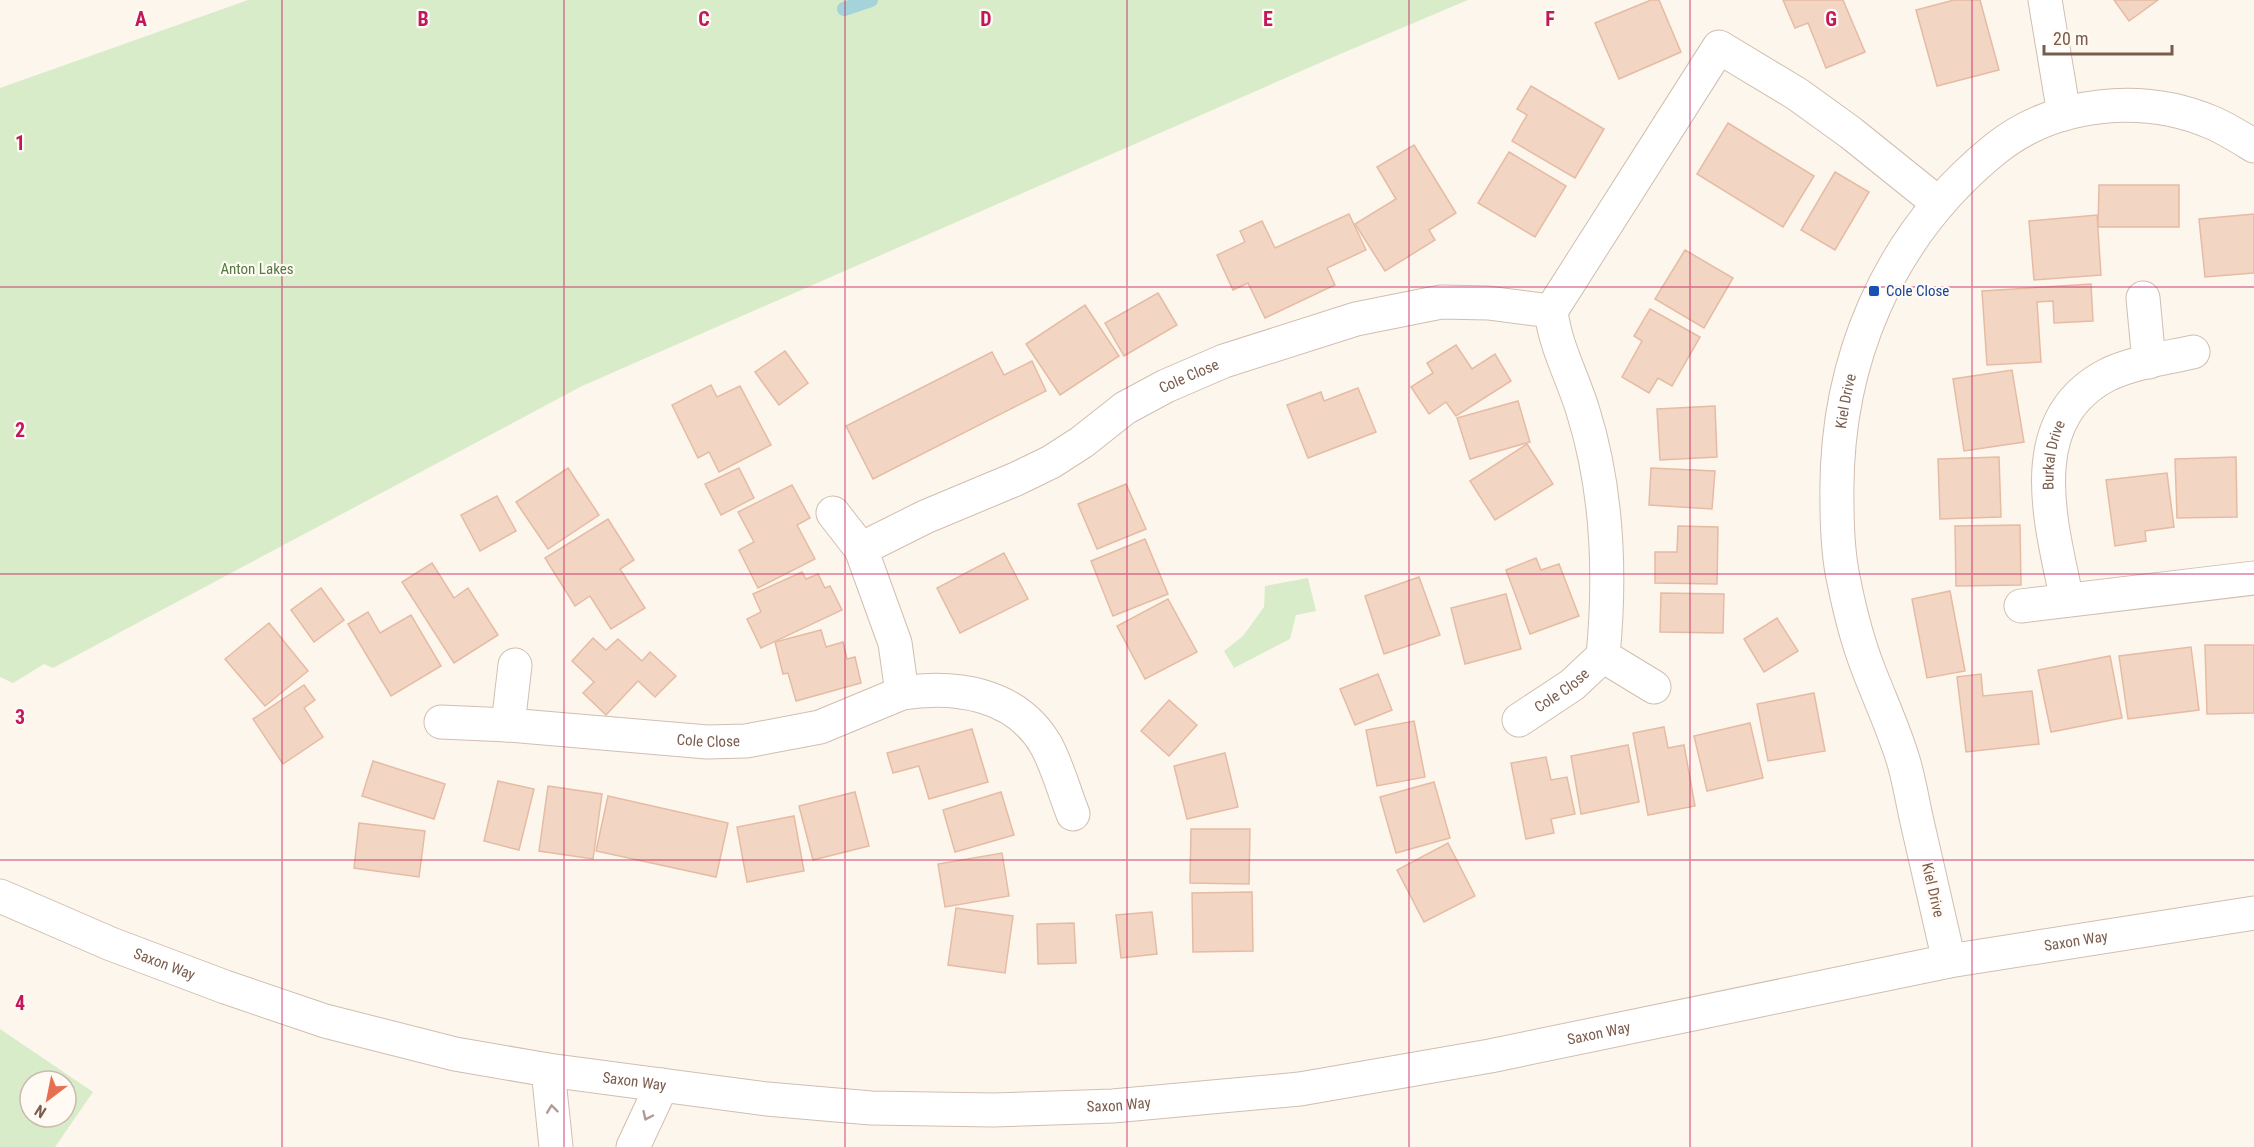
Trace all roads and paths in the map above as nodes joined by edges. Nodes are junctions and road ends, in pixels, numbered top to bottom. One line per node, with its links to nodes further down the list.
1 (2045, 0): 2 (street)
2 (2064, 114): 3 (street, Kiel Drive); 4 (street, Kiel Drive)
3 (2254, 146)
4 (1938, 203): 6 (street); 24 (street, Kiel Drive)
5 (2142, 298): 8 (street)
6 (1551, 311): 10 (street, Cole Close); 14 (street, Cole Close)
7 (2193, 352): 8 (street, Burkal Drive)
8 (2150, 362): 12 (street, Burkal Drive)
9 (833, 513): 10 (street)
10 (861, 549): 17 (street)
11 (2254, 578): 12 (street)
12 (2067, 600): 13 (street)
13 (2021, 606)
14 (1603, 656): 16 (street, Cole Close); 18 (street, Cole Close)
15 (515, 665): 20 (street)
16 (1654, 687)
17 (902, 693): 20 (street, Cole Close); 21 (street, Cole Close)
18 (1519, 720)
19 (441, 722): 20 (street, Cole Close)
20 (508, 725)
21 (1073, 814)
22 (0, 896): 25 (street, Saxon Way)
23 (2254, 913): 24 (street, Saxon Way)
24 (1949, 961): 26 (street, Saxon Way)
25 (548, 1070): 26 (street, Saxon Way); 27 (street, one-way to 25)
26 (662, 1085): 28 (street, one-way to 28)
27 (556, 1147)
28 (633, 1147)

